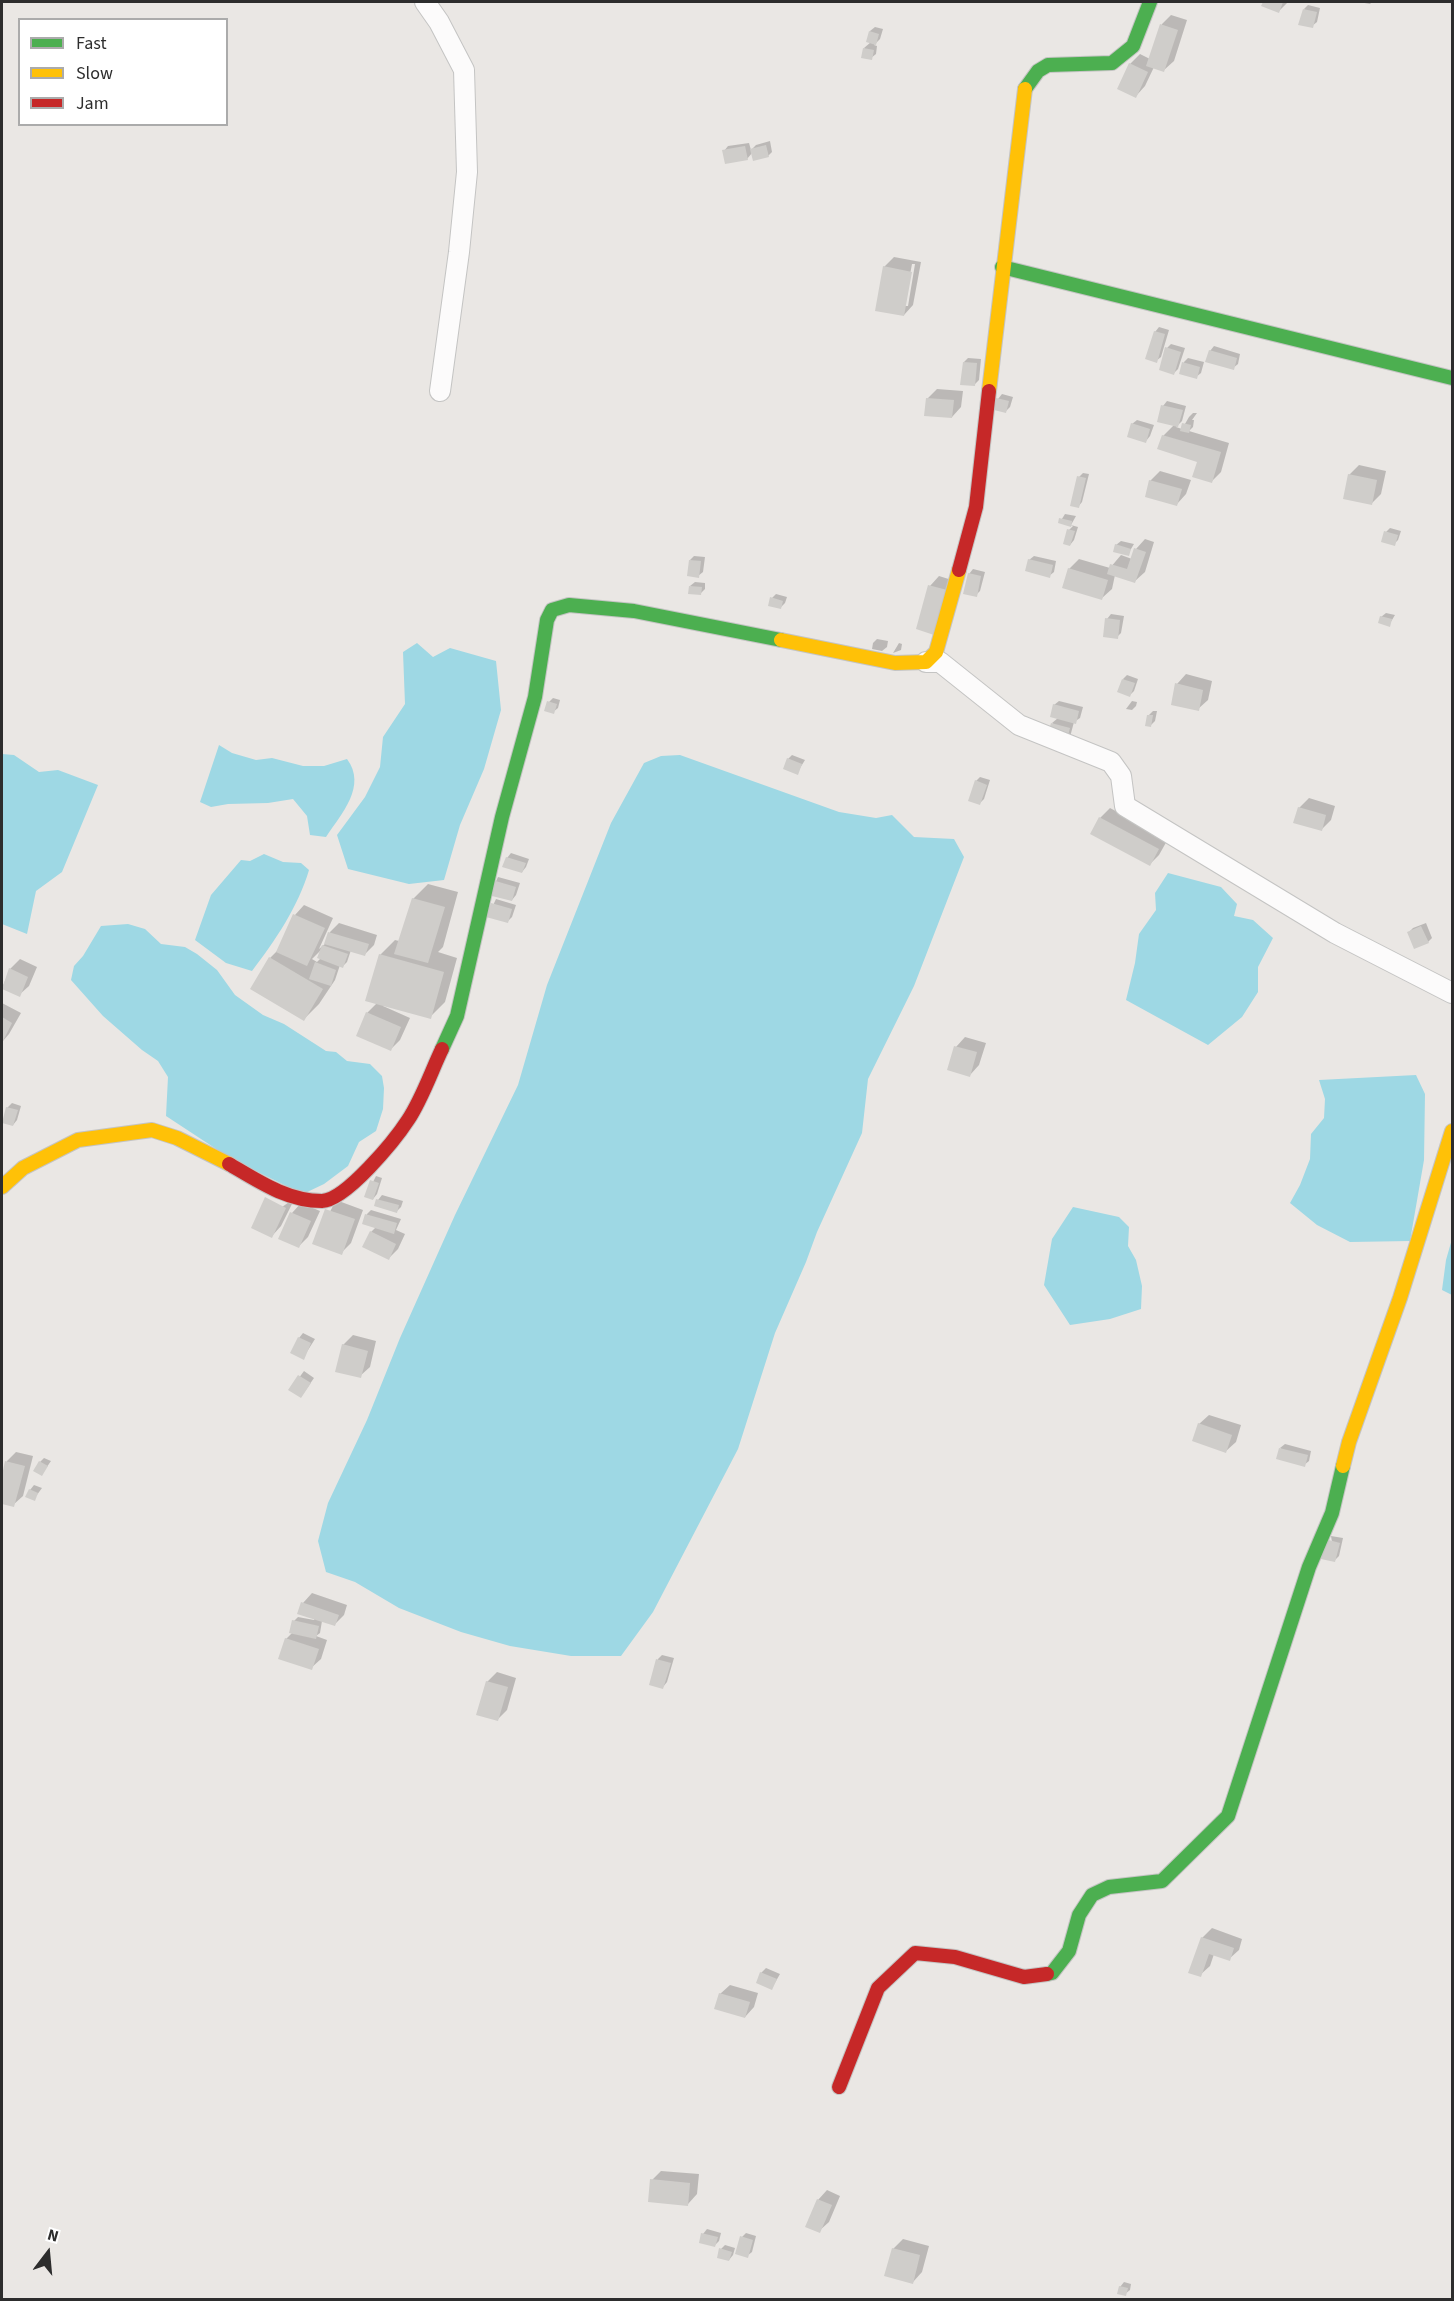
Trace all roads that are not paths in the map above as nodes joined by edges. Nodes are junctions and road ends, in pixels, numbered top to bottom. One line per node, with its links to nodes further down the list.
1 (425, 2): 5 (street)
2 (1150, 2): 3 (street)
3 (1002, 267): 4 (street); 6 (street)
4 (1452, 378)
5 (440, 391)
6 (926, 662): 7 (street); 9 (street)
7 (1452, 993)
8 (1452, 1131): 10 (street)
9 (2, 1187)
10 (839, 2086)

